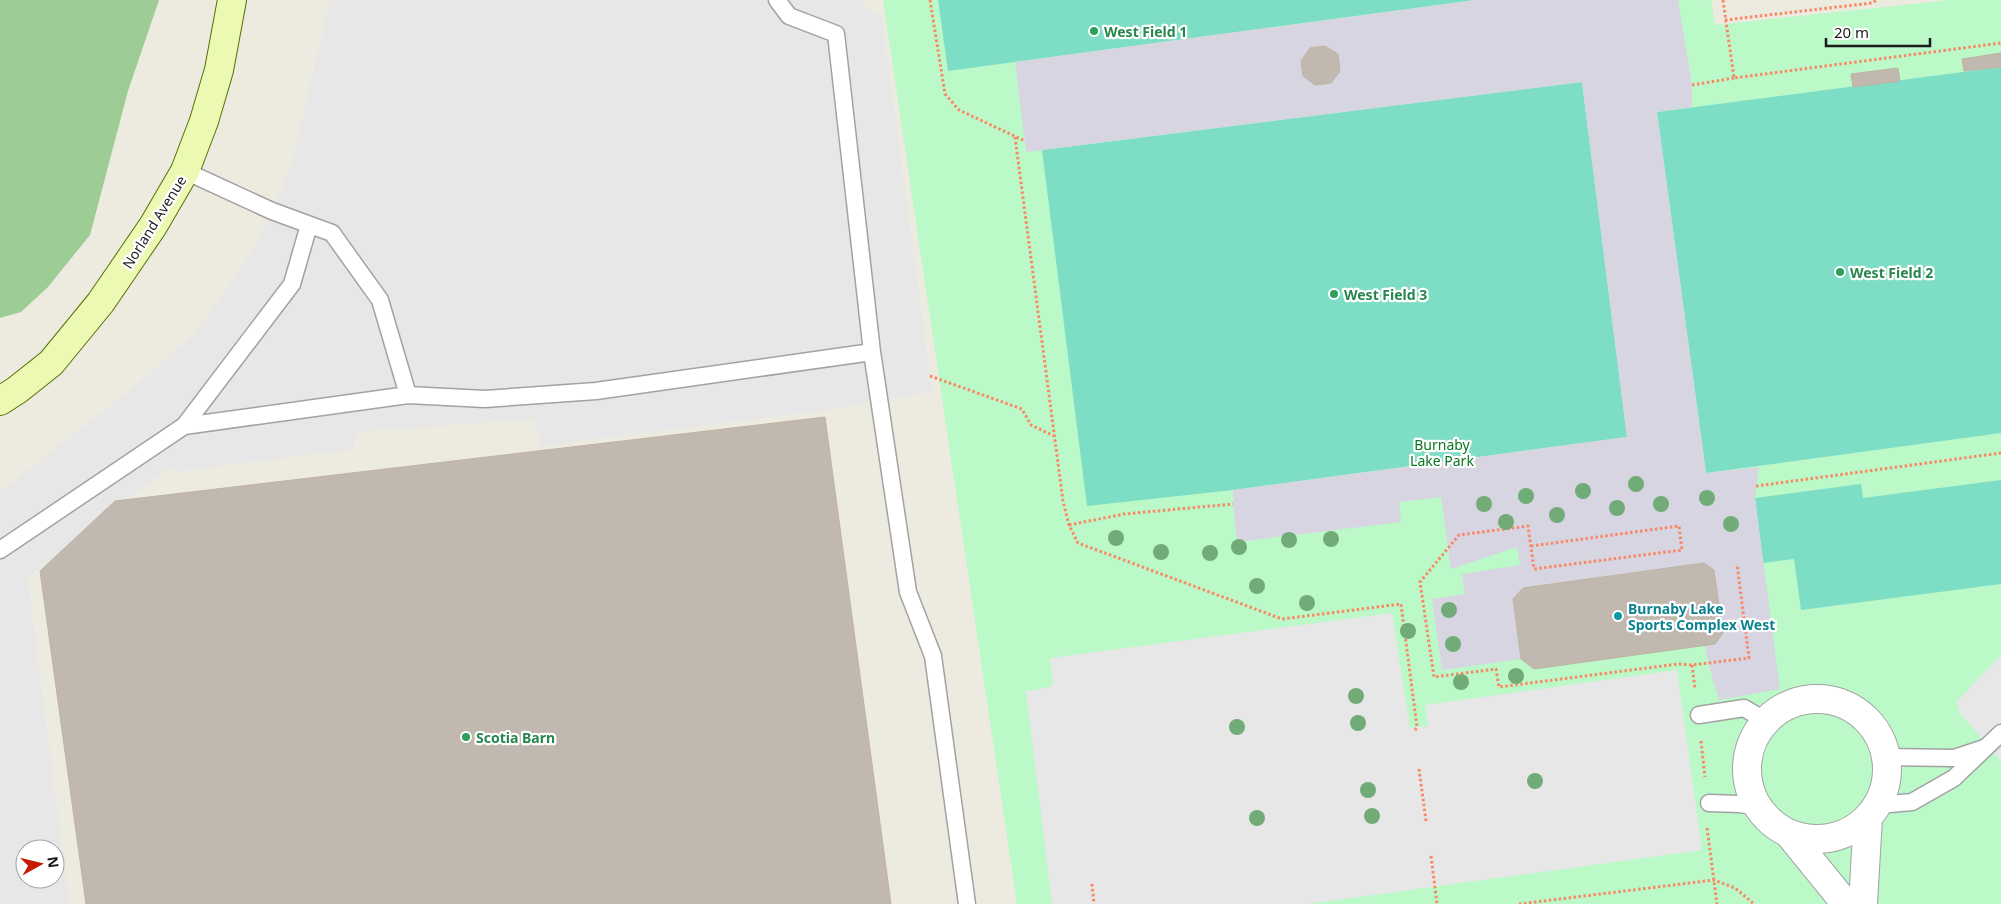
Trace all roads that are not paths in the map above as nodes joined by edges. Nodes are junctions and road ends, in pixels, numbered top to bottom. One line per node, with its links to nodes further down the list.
1 (232, 0): 3 (street, Norland Avenue)
2 (777, 0): 5 (lane)
3 (185, 171): 4 (lane); 7 (street, Norland Avenue)
4 (309, 225): 6 (lane); 8 (lane)
5 (872, 352): 6 (lane); 19 (lane)
6 (408, 394): 8 (lane)
7 (0, 401)
8 (184, 426): 9 (lane)
9 (0, 550)
10 (1699, 715): 11 (lane)
11 (1766, 721): 14 (street); 16 (street)
12 (2001, 734): 13 (lane)
13 (1988, 747): 14 (lane); 17 (lane)
14 (1885, 756): 17 (street)
15 (1709, 803): 16 (lane)
16 (1758, 807): 18 (street)
17 (1873, 811): 18 (street); 21 (street)
18 (1789, 834): 20 (street)
19 (967, 904)
20 (1846, 904)
21 (1863, 904)

